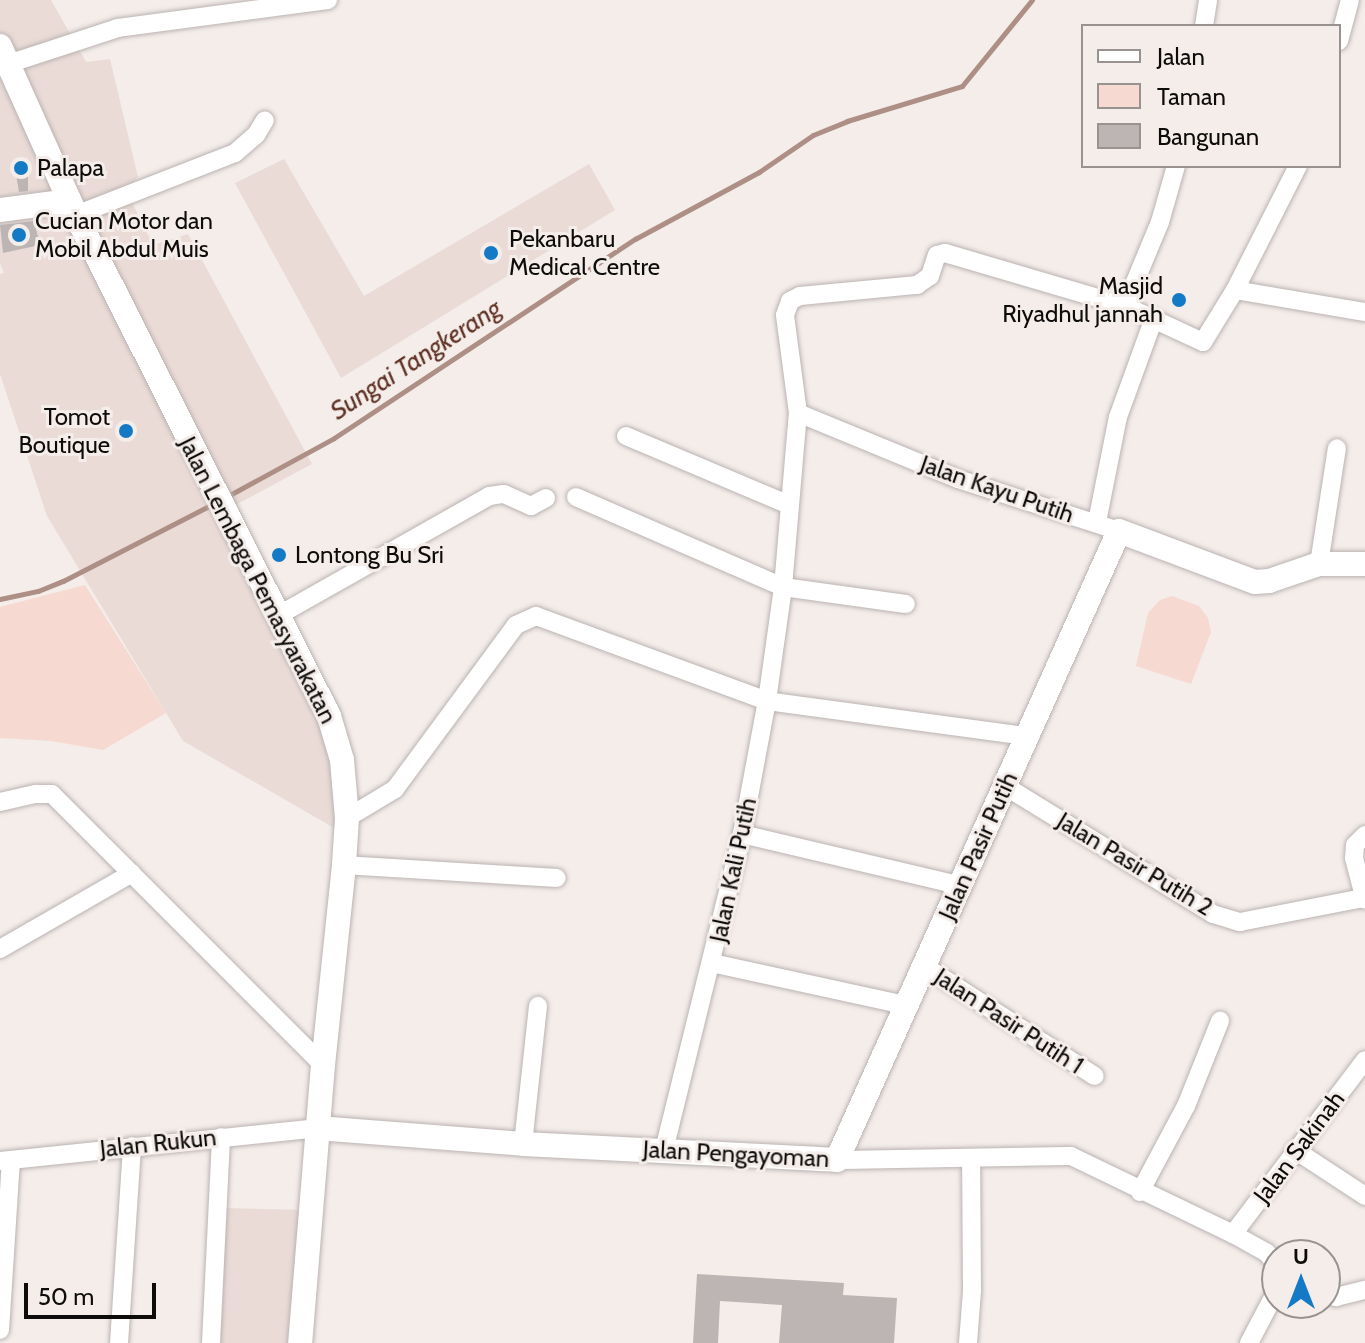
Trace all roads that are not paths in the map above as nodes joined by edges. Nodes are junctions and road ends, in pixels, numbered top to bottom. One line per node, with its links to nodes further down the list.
1 (328, 0): 6 (street)
2 (1208, 0): 4 (street)
3 (1350, 0): 5 (street)
4 (1204, 24)
5 (1341, 34)
6 (4, 55): 10 (street, Jalan Lembaga Pemasyarakatan)
7 (265, 120): 10 (street)
8 (1175, 168): 13 (street)
9 (1297, 168): 12 (street)
10 (72, 208): 11 (street); 27 (street, Jalan Lembaga Pemasyarakatan)
11 (0, 210)
12 (1235, 290): 14 (street); 15 (street)
13 (1125, 306): 15 (street); 16 (street)
14 (1365, 312)
15 (1154, 318): 22 (street)
16 (798, 413): 21 (street); 22 (street, Jalan Kayu Putih)
17 (626, 436): 21 (street)
18 (1337, 448): 23 (street)
19 (576, 497): 25 (street)
20 (546, 498): 27 (street)
21 (789, 505): 25 (street)
22 (1108, 526): 23 (street, Jalan Kayu Putih); 29 (street, Jalan Pasir Putih)
23 (1319, 564): 24 (street, Jalan Kayu Putih)
24 (1363, 567)
25 (783, 587): 26 (street); 28 (street, Jalan Kali Putih)
26 (906, 604)
27 (279, 615): 32 (street, Jalan Lembaga Pemasyarakatan)
28 (767, 701): 29 (street); 32 (street); 33 (street, Jalan Kali Putih)
29 (1027, 736): 30 (street, Jalan Pasir Putih)
30 (1005, 786): 38 (street, Jalan Pasir Putih); 39 (street, Jalan Pasir Putih 2)
31 (0, 802): 36 (street)
32 (347, 818): 35 (street, Jalan Lembaga Pemasyarakatan)
33 (742, 834): 38 (street); 41 (street, Jalan Kali Putih)
34 (1365, 835): 39 (street)
35 (344, 865): 37 (street); 47 (street, Jalan Lembaga Pemasyarakatan)
36 (132, 873): 40 (street); 47 (street)
37 (557, 878)
38 (962, 886): 42 (street, Jalan Pasir Putih)
39 (1365, 899)
40 (0, 949)
41 (712, 963): 43 (street); 53 (street, Jalan Kali Putih)
42 (924, 966): 43 (street, Jalan Pasir Putih); 48 (street, Jalan Pasir Putih 1)
43 (904, 1005): 57 (street, Jalan Pasir Putih)
44 (538, 1006): 51 (street)
45 (1220, 1021): 58 (street)
46 (1365, 1060): 54 (street, Jalan Sakinah)
47 (323, 1065): 49 (street, Jalan Lembaga Pemasyarakatan)
48 (1095, 1076)
49 (317, 1128): 50 (street, Jalan Rukun); 51 (street, Jalan Pengayoman); 68 (street, Jalan Lembaga Pemasyarakatan)
50 (221, 1137): 52 (street, Jalan Rukun); 67 (street)
51 (523, 1144): 53 (street, Jalan Pengayoman)
52 (132, 1146): 56 (street, Jalan Rukun); 66 (street)
53 (664, 1150): 57 (street, Jalan Pengayoman)
54 (1295, 1150): 59 (street); 60 (street, Jalan Sakinah)
55 (971, 1158): 57 (street, Jalan Pengayoman); 58 (street, Jalan Pengayoman); 69 (street)
56 (6, 1160): 65 (street)
57 (837, 1160)
58 (1140, 1192): 60 (street, Jalan Pengayoman)
59 (1365, 1196)
60 (1233, 1234): 61 (street, Jalan Pengayoman)
61 (1261, 1250)
62 (1365, 1290): 63 (street)
63 (1341, 1296)
64 (1262, 1319): 70 (street)
65 (0, 1330)
66 (119, 1343)
67 (211, 1343)
68 (300, 1343)
69 (968, 1343)
70 (1249, 1343)

